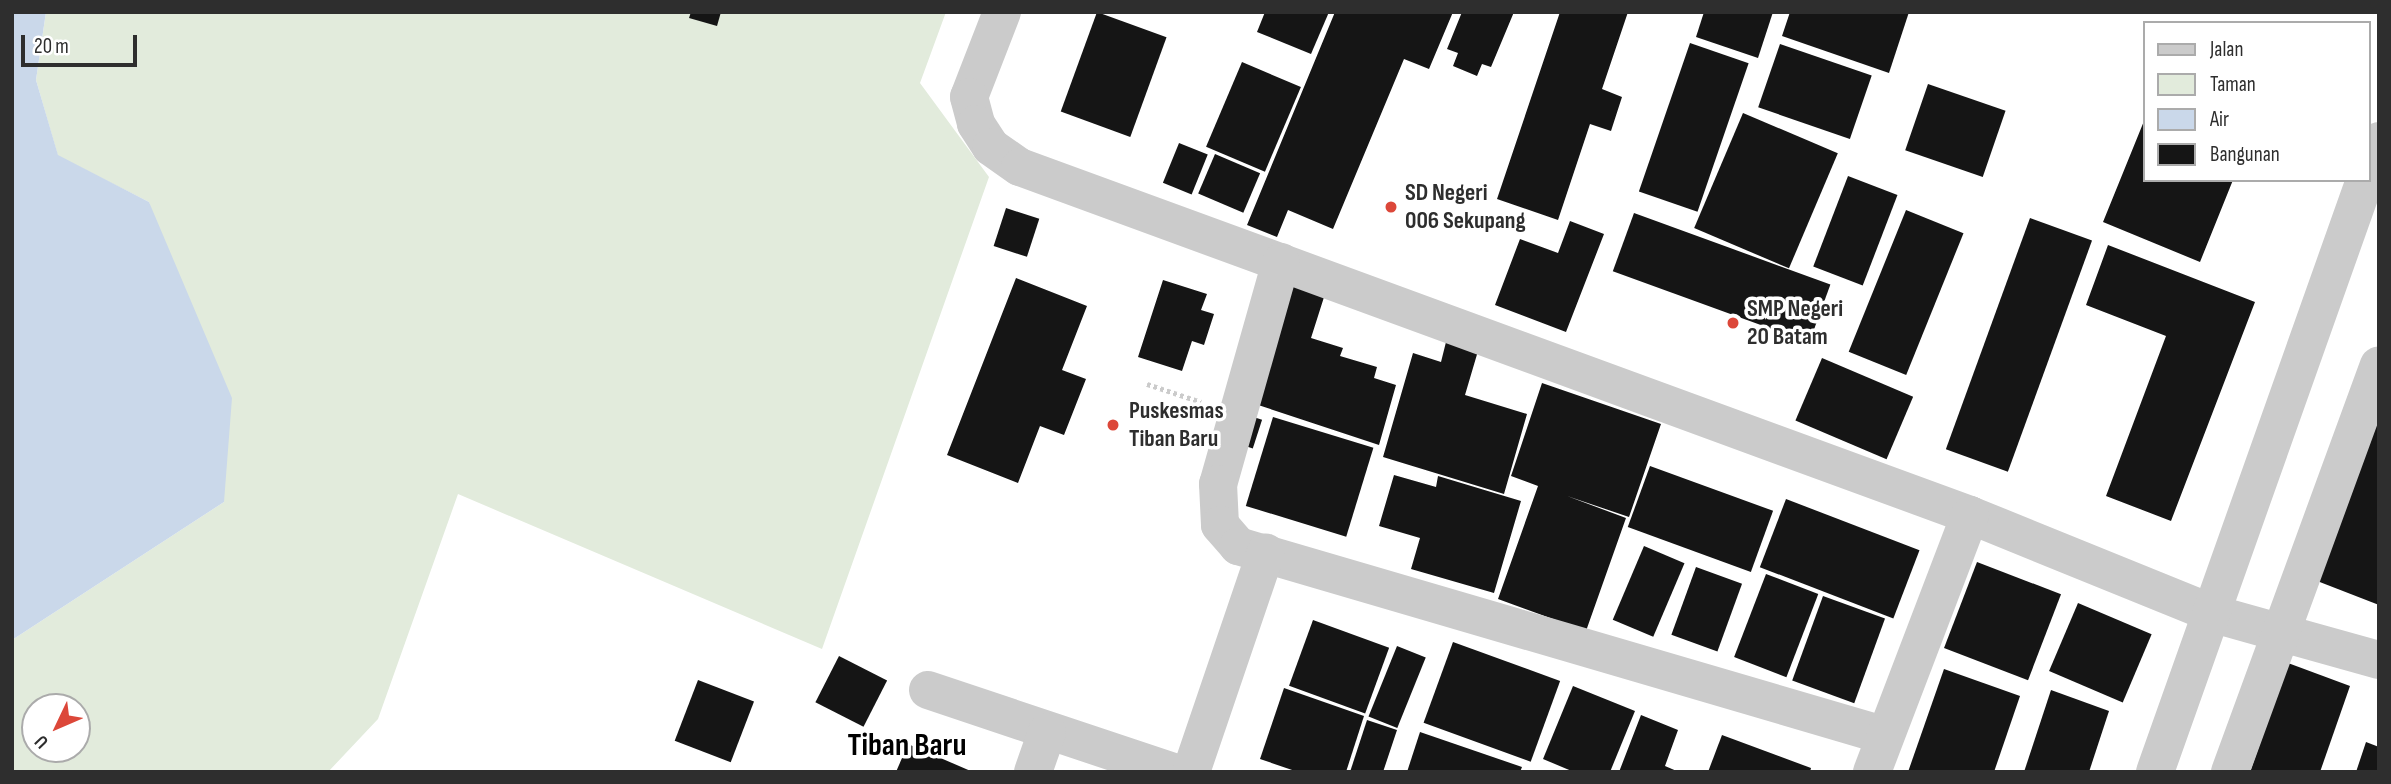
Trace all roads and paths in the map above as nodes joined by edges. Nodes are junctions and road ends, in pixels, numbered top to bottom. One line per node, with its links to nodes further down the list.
1 (1002, 12): 5 (street)
2 (2379, 141): 3 (street)
3 (2370, 166)
4 (2364, 182): 11 (street)
5 (1281, 262): 8 (street); 9 (street)
6 (2379, 365): 12 (street)
7 (1147, 384): 8 (path)
8 (1238, 415): 10 (street)
9 (1970, 515): 11 (street); 16 (street)
10 (1266, 552): 16 (street); 19 (street)
11 (2214, 614): 12 (street); 21 (street)
12 (2281, 632): 13 (street); 22 (street)
13 (2379, 660)
14 (928, 690): 15 (street)
15 (1047, 732): 17 (street); 18 (street)
16 (1883, 735): 20 (street)
17 (1033, 772)
18 (1172, 772)
19 (1191, 772)
20 (1872, 772)
21 (2155, 772)
22 (2230, 772)

